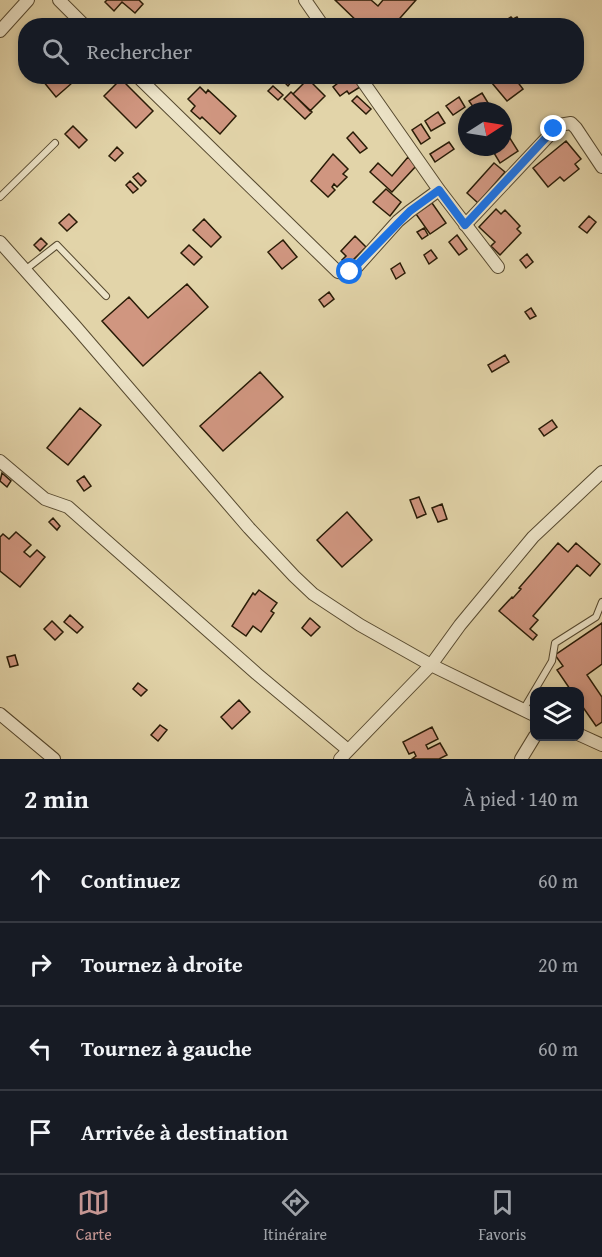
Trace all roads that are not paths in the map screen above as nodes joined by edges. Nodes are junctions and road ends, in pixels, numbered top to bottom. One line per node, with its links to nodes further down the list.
1 (28, 0): 6 (street)
2 (59, 0): 4 (street)
3 (305, 0): 5 (street)
4 (77, 18)
5 (317, 18)
6 (0, 32)
7 (145, 84): 11 (street)
8 (365, 84): 11 (street)
9 (55, 143): 12 (lane)
10 (602, 167): 13 (street)
11 (439, 190): 13 (street)
12 (0, 197)
13 (465, 225): 15 (street)
14 (0, 242): 16 (street)
15 (498, 267)
16 (25, 270): 17 (lane); 21 (street)
17 (106, 296)
18 (0, 461): 27 (street)
19 (602, 472): 21 (street)
20 (602, 602): 22 (lane)
21 (431, 665): 22 (street); 27 (street)
22 (529, 713)
23 (0, 714): 28 (street)
24 (584, 737): 26 (street)
25 (533, 741): 29 (street)
26 (602, 745)
27 (344, 755)
28 (54, 759)
29 (521, 759)

